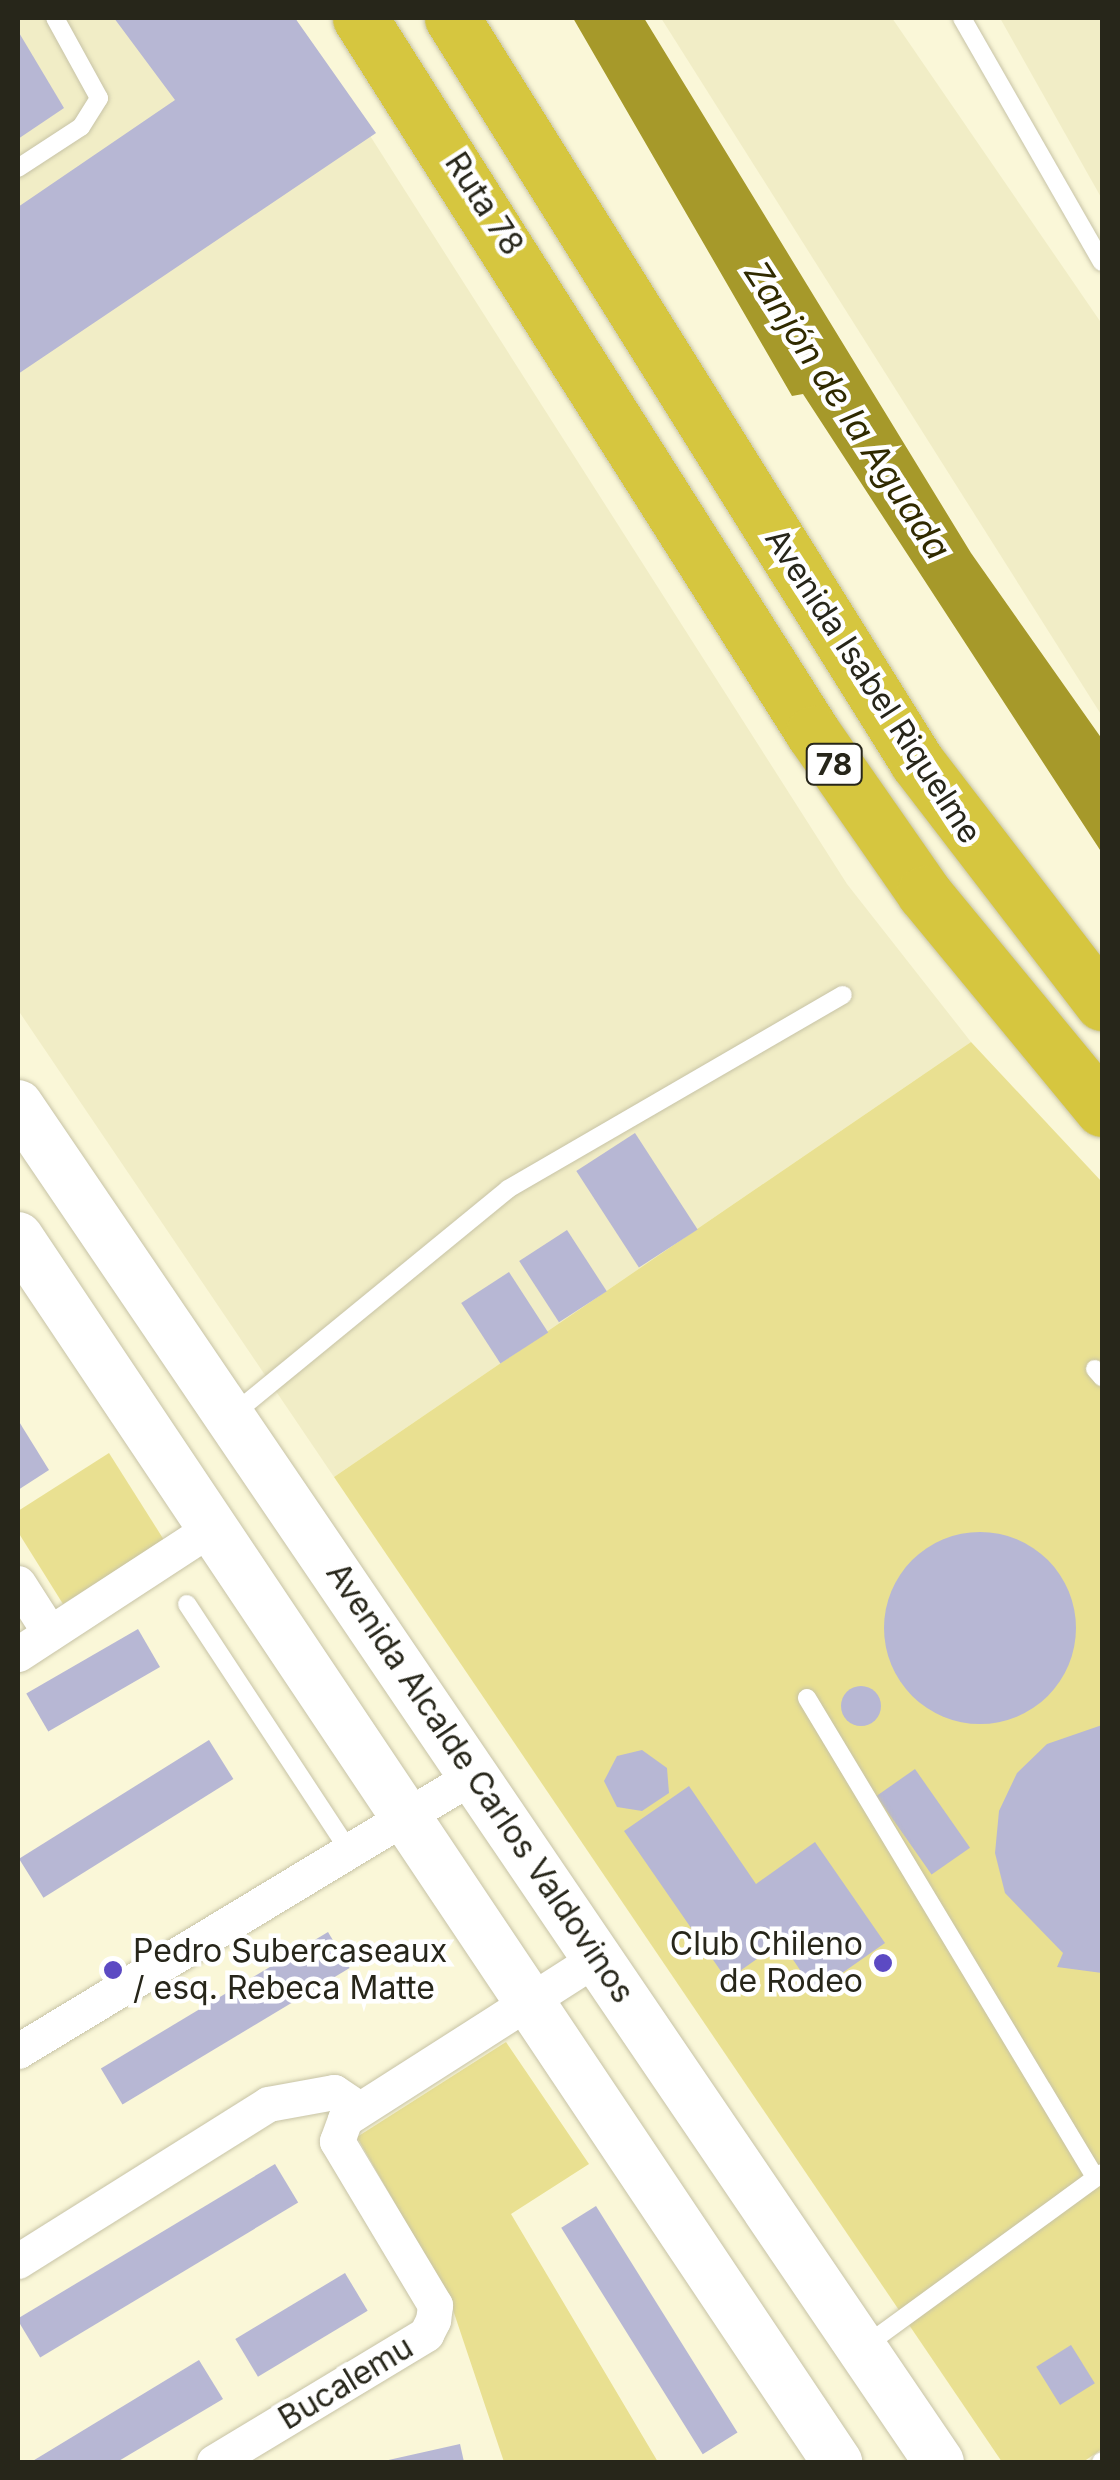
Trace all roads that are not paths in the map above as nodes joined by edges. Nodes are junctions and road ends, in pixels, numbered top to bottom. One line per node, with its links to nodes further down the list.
1 (56, 18): 5 (lane)
2 (360, 18): 10 (highway, Ruta 78 / 78)
3 (452, 18): 8 (highway, Avenida Isabel Riquelme / 78)
4 (962, 18): 6 (lane)
5 (18, 168)
6 (1102, 262)
7 (843, 995): 12 (lane)
8 (1102, 1003)
9 (18, 1105): 12 (main road, Avenida Alcalde Carlos Valdovinos)
10 (1102, 1109)
11 (18, 1237): 13 (main road)
12 (230, 1416): 19 (main road, Avenida Alcalde Carlos Valdovinos)
13 (214, 1526): 16 (street); 20 (main road)
14 (18, 1583): 16 (street)
15 (187, 1604): 21 (lane)
16 (50, 1633): 17 (street)
17 (18, 1654)
18 (807, 1698): 26 (lane)
19 (476, 1774): 20 (street); 22 (main road, Avenida Alcalde Carlos Valdovinos)
20 (402, 1814): 21 (street); 23 (main road)
21 (347, 1848): 24 (street)
22 (598, 1957): 23 (street); 28 (main road, Avenida Alcalde Carlos Valdovinos)
23 (527, 2001): 25 (street); 30 (main road)
24 (18, 2050)
25 (359, 2108): 27 (street); 29 (street, Bucalemu)
26 (1099, 2175): 28 (lane)
27 (18, 2261)
28 (862, 2349): 31 (main road, Avenida Alcalde Carlos Valdovinos)
29 (214, 2462)
30 (837, 2462)
31 (938, 2462)

